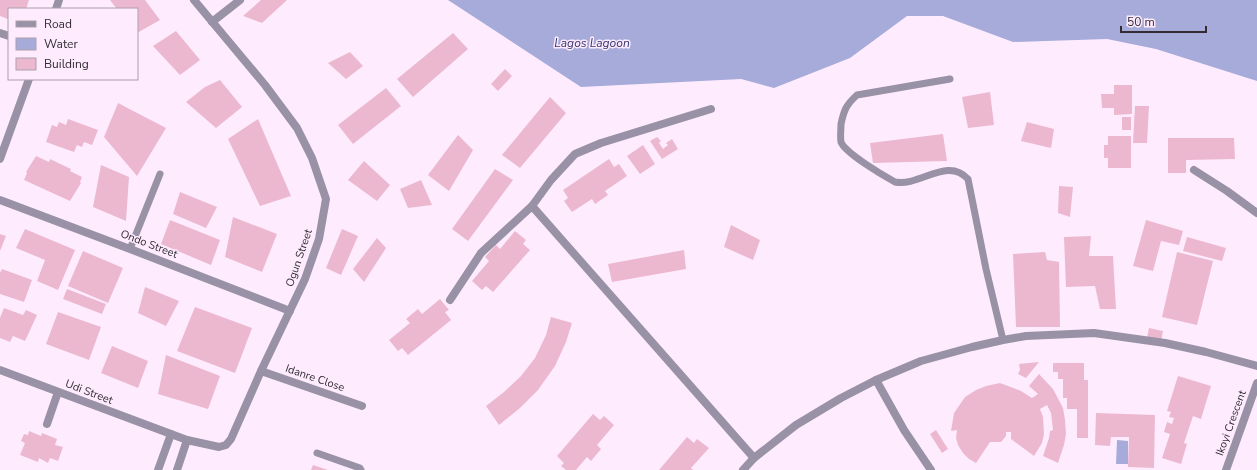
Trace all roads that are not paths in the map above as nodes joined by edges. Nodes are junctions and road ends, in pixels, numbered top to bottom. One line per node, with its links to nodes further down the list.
1 (194, 0): 3 (street, Ogun Street)
2 (240, 0): 3 (street)
3 (212, 22): 15 (street, Ogun Street)
4 (950, 79): 16 (lane)
5 (29, 80): 7 (street)
6 (711, 109): 11 (street)
7 (0, 159)
8 (1194, 170): 12 (street)
9 (160, 174): 13 (lane)
10 (0, 200): 13 (street, Ondo Street)
11 (532, 206): 14 (street); 28 (street)
12 (1257, 213)
13 (130, 249): 15 (street, Ondo Street)
14 (450, 300)
15 (290, 311): 19 (street, Ogun Street)
16 (1003, 340): 17 (street); 20 (street)
17 (1257, 366)
18 (0, 370): 22 (street, Udi Street)
19 (261, 371): 23 (street, Idanre Close); 26 (street, Ogun Street)
20 (876, 380): 28 (street); 33 (street)
21 (1257, 383): 34 (street, Ikoyi Crescent)
22 (58, 392): 24 (street); 25 (street, Udi Street)
23 (362, 406)
24 (47, 424)
25 (171, 434): 26 (street, Ogun Street); 29 (street)
26 (187, 440): 30 (street)
27 (317, 453): 31 (lane)
28 (754, 458): 32 (street)
29 (158, 470)
30 (177, 470)
31 (361, 470)
32 (743, 470)
33 (931, 470)
34 (1226, 470)

